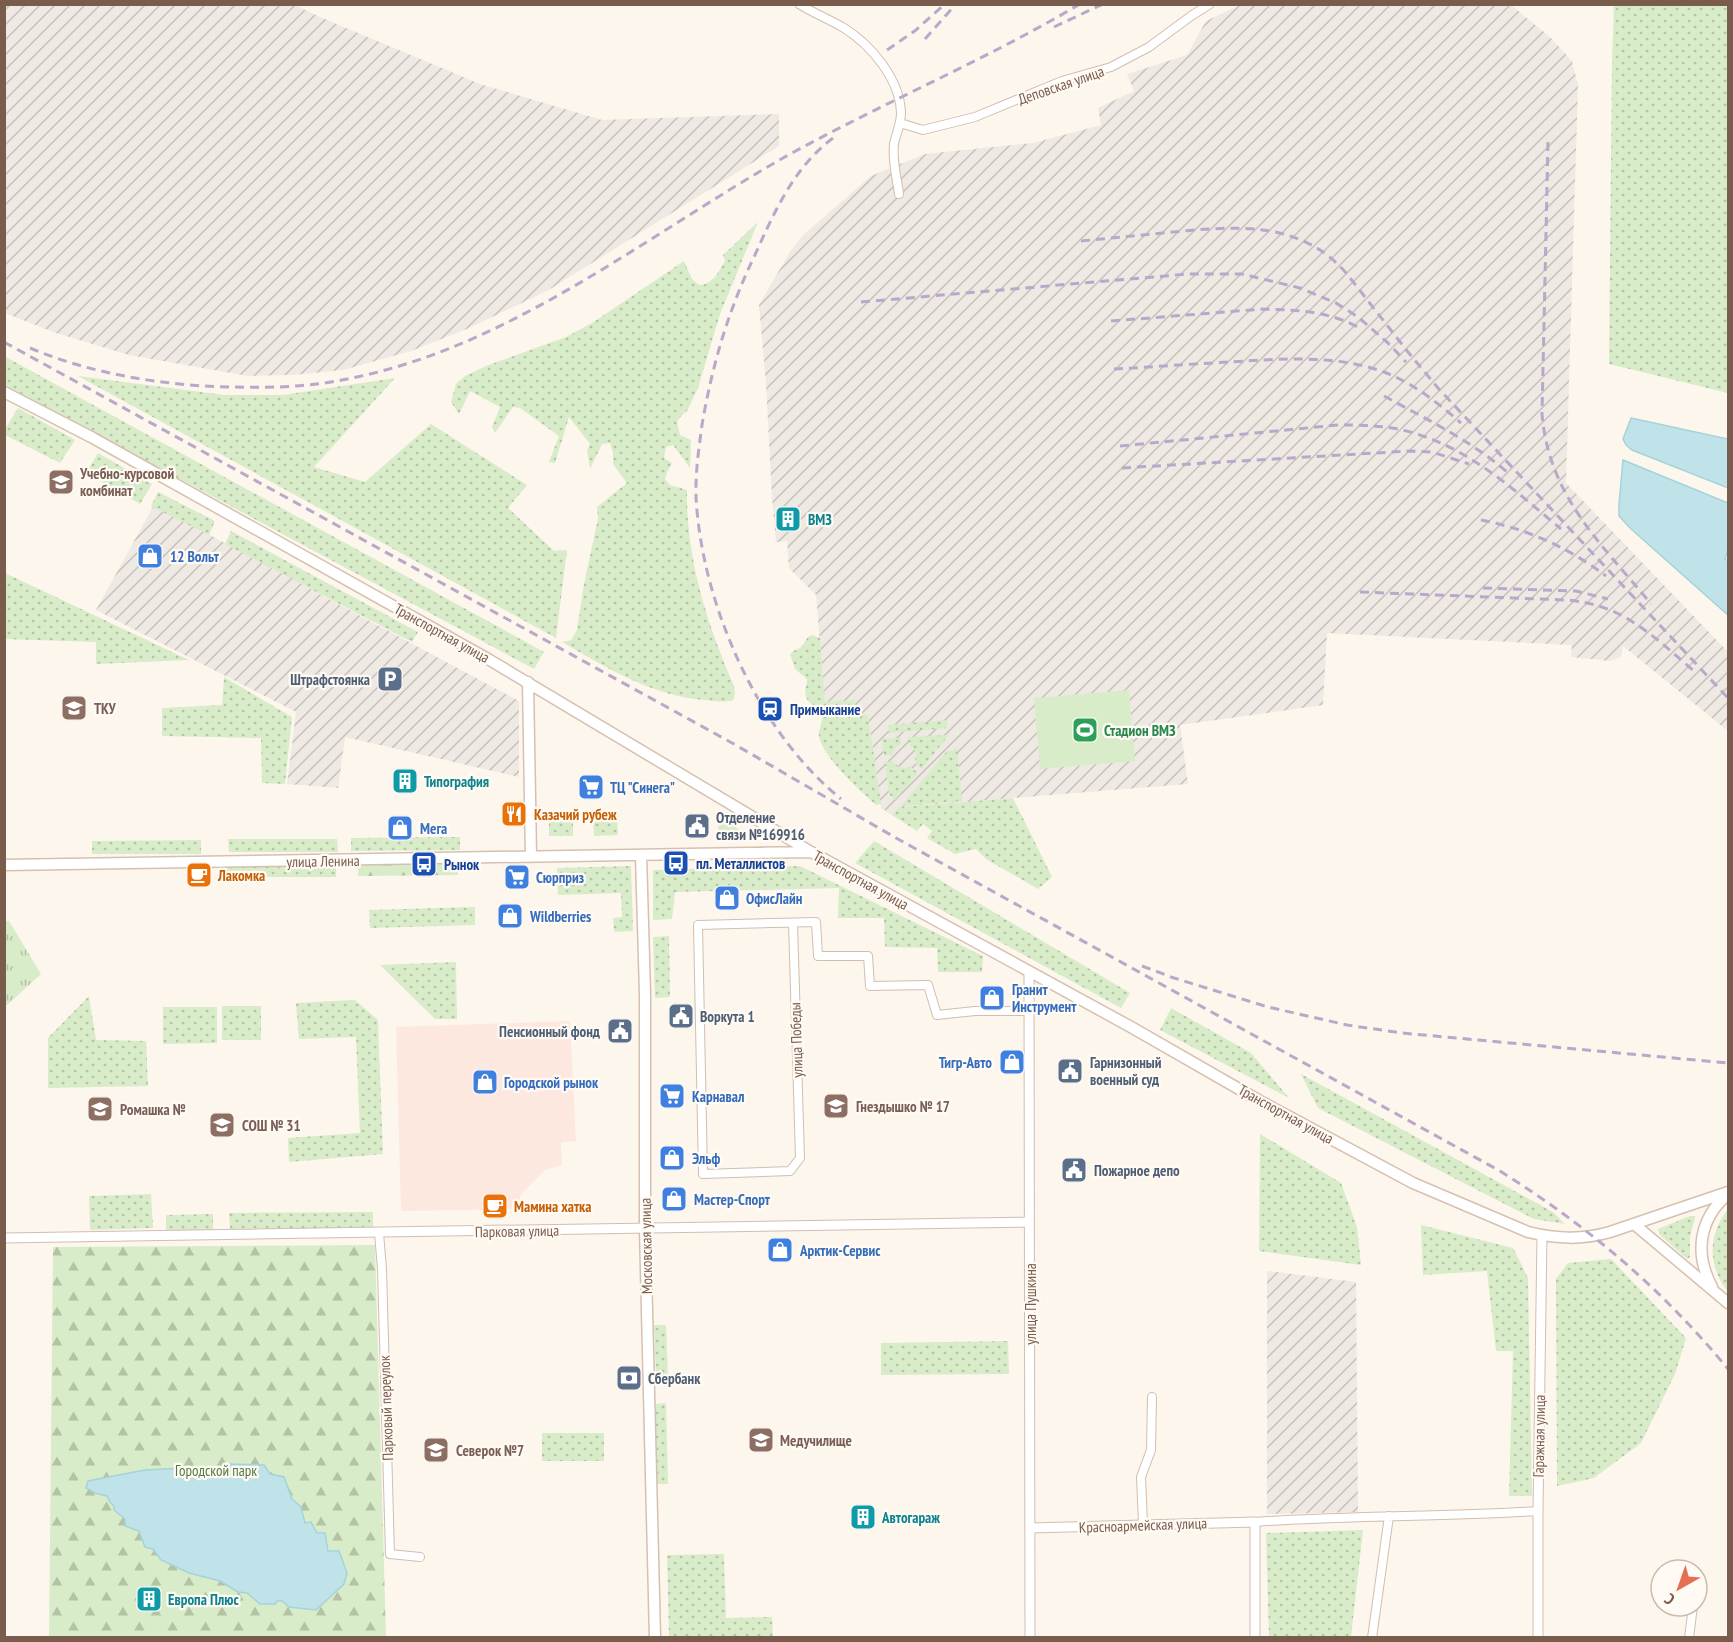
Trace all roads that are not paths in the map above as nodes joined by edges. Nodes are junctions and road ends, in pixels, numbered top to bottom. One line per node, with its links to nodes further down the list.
1 (799, 4): 3 (street)
2 (1210, 4): 3 (street, Деповская улица)
3 (900, 123): 4 (street)
4 (899, 194)
5 (4, 392): 6 (main road, Транспортная улица)
6 (528, 682): 7 (main road, Транспортная улица); 9 (main road)
7 (811, 852): 8 (main road, улица Ленина); 12 (main road, Транспортная улица)
8 (641, 855): 9 (main road, улица Ленина); 17 (main road, Московская улица)
9 (531, 857): 10 (main road, улица Ленина)
10 (4, 866)
11 (792, 922): 11 (street, улица Победы); 13 (street)
12 (1029, 971): 13 (street, улица Пушкина); 19 (main road, Транспортная улица)
13 (1029, 1011): 15 (street, улица Пушкина)
14 (1728, 1193): 16 (main road, Транспортная улица); 21 (main road)
15 (1029, 1222): 17 (street, Парковая улица); 28 (street, улица Пушкина)
16 (1634, 1224): 19 (main road, Транспортная улица); 21 (main road)
17 (645, 1228): 18 (street, Парковая улица); 31 (main road, Московская улица)
18 (379, 1233): 20 (street, Парковая улица); 29 (street, Парковый переулок)
19 (1542, 1236): 24 (street, Гаражная улица)
20 (4, 1239)
21 (1714, 1290): 22 (main road)
22 (1728, 1303)
23 (1152, 1397): 27 (street)
24 (1538, 1511): 25 (street); 35 (street, Гаражная улица)
25 (1389, 1516): 26 (street); 34 (street)
26 (1255, 1522): 27 (street, Красноармейская улица); 33 (street)
27 (1143, 1524): 28 (street, Красноармейская улица)
28 (1030, 1528): 32 (street, улица Пушкина)
29 (420, 1557)
30 (1691, 1618): 36 (street)
31 (655, 1638)
32 (1030, 1638)
33 (1255, 1638)
34 (1372, 1638)
35 (1538, 1638)
36 (1689, 1638)

